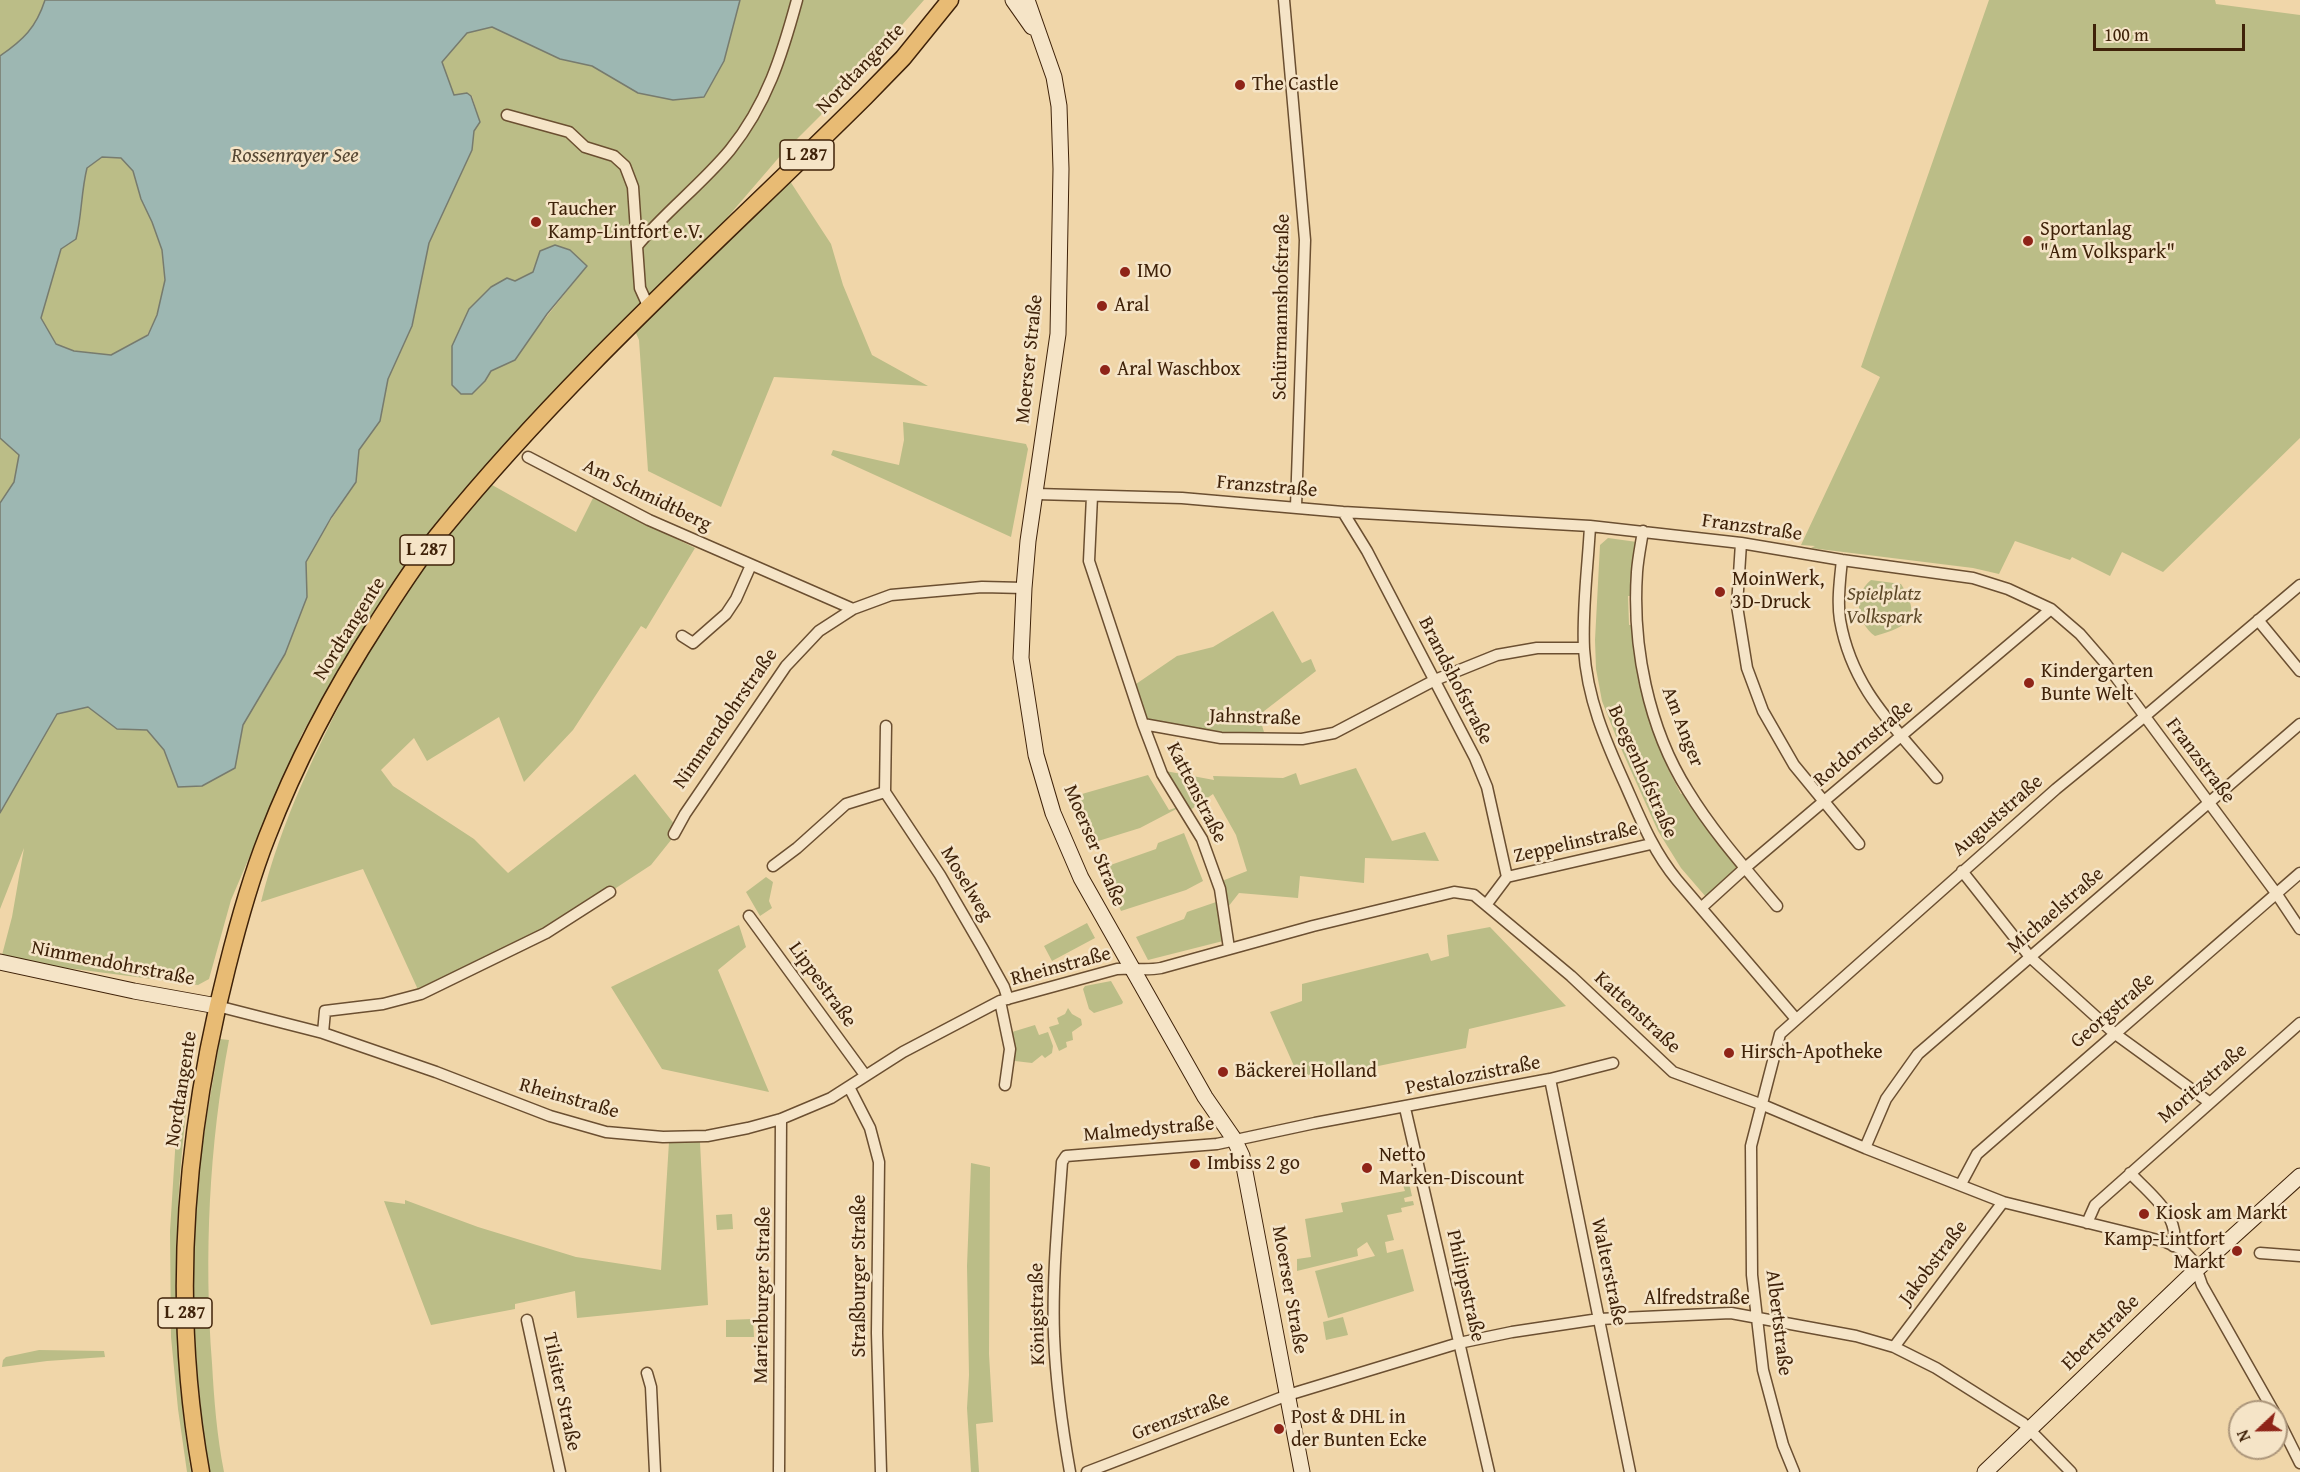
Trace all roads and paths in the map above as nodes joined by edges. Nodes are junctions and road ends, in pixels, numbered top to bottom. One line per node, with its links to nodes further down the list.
1 (797, 0): 8 (street)
2 (950, 0): 9 (main road, Nordtangente / L 287)
3 (1012, 0): 6 (street, Moerser Straße)
4 (1027, 0): 6 (street, Moerser Straße)
5 (1284, 0): 13 (street, Schürmannshofstraße)
6 (1048, 55): 11 (street, Moerser Straße)
7 (507, 115): 8 (street)
8 (637, 246): 9 (street)
9 (649, 308): 58 (main road, Nordtangente / L 287)
10 (528, 457): 19 (street, Am Schmidtberg)
11 (1035, 494): 12 (street, Franzstraße); 21 (street, Moerser Straße)
12 (1092, 496): 13 (street, Franzstraße); 30 (street)
13 (1296, 507): 14 (street, Franzstraße)
14 (1344, 512): 15 (street, Franzstraße); 28 (street, Brandshofstraße)
15 (1590, 526): 16 (street, Franzstraße); 26 (street, Boegenhofstraße)
16 (1643, 531): 17 (street, Franzstraße); 42 (street, Am Anger)
17 (1741, 543): 18 (street, Franzstraße); 36 (street)
18 (1842, 560): 23 (street, Franzstraße); 33 (street)
19 (751, 565): 22 (street, Am Schmidtberg); 25 (street)
20 (2300, 585): 24 (street, Auguststraße)
21 (1023, 588): 22 (street, Nimmendohrstraße); 56 (street, Moerser Straße)
22 (853, 609): 38 (street, Nimmendohrstraße)
23 (2051, 609): 29 (street, Franzstraße); 33 (street, Rotdornstraße)
24 (2258, 620): 27 (street); 29 (street, Auguststraße)
25 (682, 636)
26 (1584, 648): 28 (street, Jahnstraße); 39 (street, Boegenhofstraße)
27 (2300, 671)
28 (1435, 680): 30 (street, Jahnstraße); 45 (street, Brandshofstraße)
29 (2144, 717): 37 (street, Franzstraße); 43 (street, Auguststraße)
30 (1143, 724): 53 (street, Kattenstraße)
31 (2300, 724): 37 (street, Michaelstraße)
32 (886, 726): 35 (street)
33 (1902, 736): 34 (street); 36 (street, Rotdornstraße)
34 (1937, 778)
35 (885, 792): 41 (street); 57 (street, Moselweg)
36 (1823, 801): 40 (street); 42 (street, Rotdornstraße)
37 (2208, 803): 47 (street, Franzstraße); 54 (street, Michaelstraße)
38 (674, 834)
39 (1651, 844): 45 (street, Zeppelinstraße); 50 (street, Boegenhofstraße)
40 (1859, 844)
41 (773, 866)
42 (1745, 868): 49 (street, Am Anger); 50 (street, Rotdornstraße)
43 (1962, 872): 54 (street); 59 (street, Auguststraße)
44 (2300, 873): 47 (street, Georgstraße)
45 (1507, 877): 48 (street, Zeppelinstraße)
46 (610, 892): 61 (street)
47 (2276, 893): 52 (street, Franzstraße); 62 (street, Georgstraße)
48 (1486, 905): 53 (street, Kattenstraße); 69 (street, Kattenstraße)
49 (1777, 906)
50 (1701, 908): 59 (street, Boegenhofstraße)
51 (749, 916): 64 (street, Lippestraße)
52 (2300, 929)
53 (1229, 948): 56 (street, Kattenstraße)
54 (2031, 957): 62 (street); 73 (street, Michaelstraße)
55 (0, 962): 58 (street, Nimmendohrstraße)
56 (1131, 968): 57 (street, Rheinstraße); 72 (street, Moerser Straße)
57 (1004, 1000): 64 (street, Rheinstraße); 66 (street, Rheinstraße)
58 (217, 1006): 61 (street, Rheinstraße); 95 (main road, Nordtangente / L 287)
59 (1796, 1018): 69 (street, Auguststraße)
60 (2300, 1023): 68 (street, Moritzstraße)
61 (323, 1033): 71 (street, Rheinstraße)
62 (2114, 1034): 68 (street); 77 (street, Georgstraße)
63 (1612, 1063): 65 (street, Pestalozzistraße)
64 (865, 1075): 67 (street, Rheinstraße)
65 (1551, 1079): 70 (street, Pestalozzistraße); 85 (street, Walterstraße)
66 (1005, 1084)
67 (849, 1087): 71 (street, Rheinstraße); 99 (street, Straßburger Straße)
68 (2209, 1102): 75 (street, Moritzstraße)
69 (1763, 1105): 73 (street, Kattenstraße); 84 (street, Albertstraße)
70 (1405, 1108): 72 (street, Pestalozzistraße); 87 (street, Philippstraße)
71 (781, 1119): 98 (street, Marienburger Straße)
72 (1234, 1139): 74 (street, Malmedystraße); 90 (street, Moerser Straße)
73 (1865, 1148): 77 (street, Kattenstraße)
74 (1066, 1156): 100 (street, Königstraße)
75 (2130, 1173): 79 (street, Moritzstraße); 80 (street)
76 (2300, 1176): 83 (street, Ebertstraße)
77 (1961, 1184): 78 (street, Kattenstraße)
78 (2003, 1202): 79 (street, Kattenstraße); 88 (street, Jakobstraße)
79 (2087, 1223): 80 (street, Kattenstraße)
80 (2173, 1246): 83 (street, Kattenstraße)
81 (2259, 1252): 82 (street)
82 (2300, 1256)
83 (2195, 1271): 91 (street, Kattenstraße); 92 (street, Ebertstraße)
84 (1757, 1317): 85 (street, Alfredstraße); 88 (street, Alfredstraße); 105 (street, Albertstraße)
85 (1599, 1319): 87 (street, Alfredstraße); 104 (street, Walterstraße)
86 (527, 1320): 96 (street, Tilsiter Straße)
87 (1459, 1343): 90 (street, Alfredstraße); 103 (street, Philippstraße)
88 (1894, 1347): 92 (street, Alfredstraße)
89 (647, 1373): 97 (street)
90 (1287, 1395): 101 (street, Grenzstraße); 102 (street, Moerser Straße)
91 (2267, 1400)
92 (2030, 1430): 106 (street, Ebertstraße); 107 (street, Alfredstraße)
93 (2288, 1439): 94 (street, Kattenstraße)
94 (2300, 1463)
95 (201, 1472)
96 (560, 1472)
97 (655, 1472)
98 (779, 1472)
99 (881, 1472)
100 (1070, 1472)
101 (1087, 1472)
102 (1302, 1472)
103 (1489, 1472)
104 (1630, 1472)
105 (1794, 1472)
106 (1985, 1472)
107 (2071, 1472)

